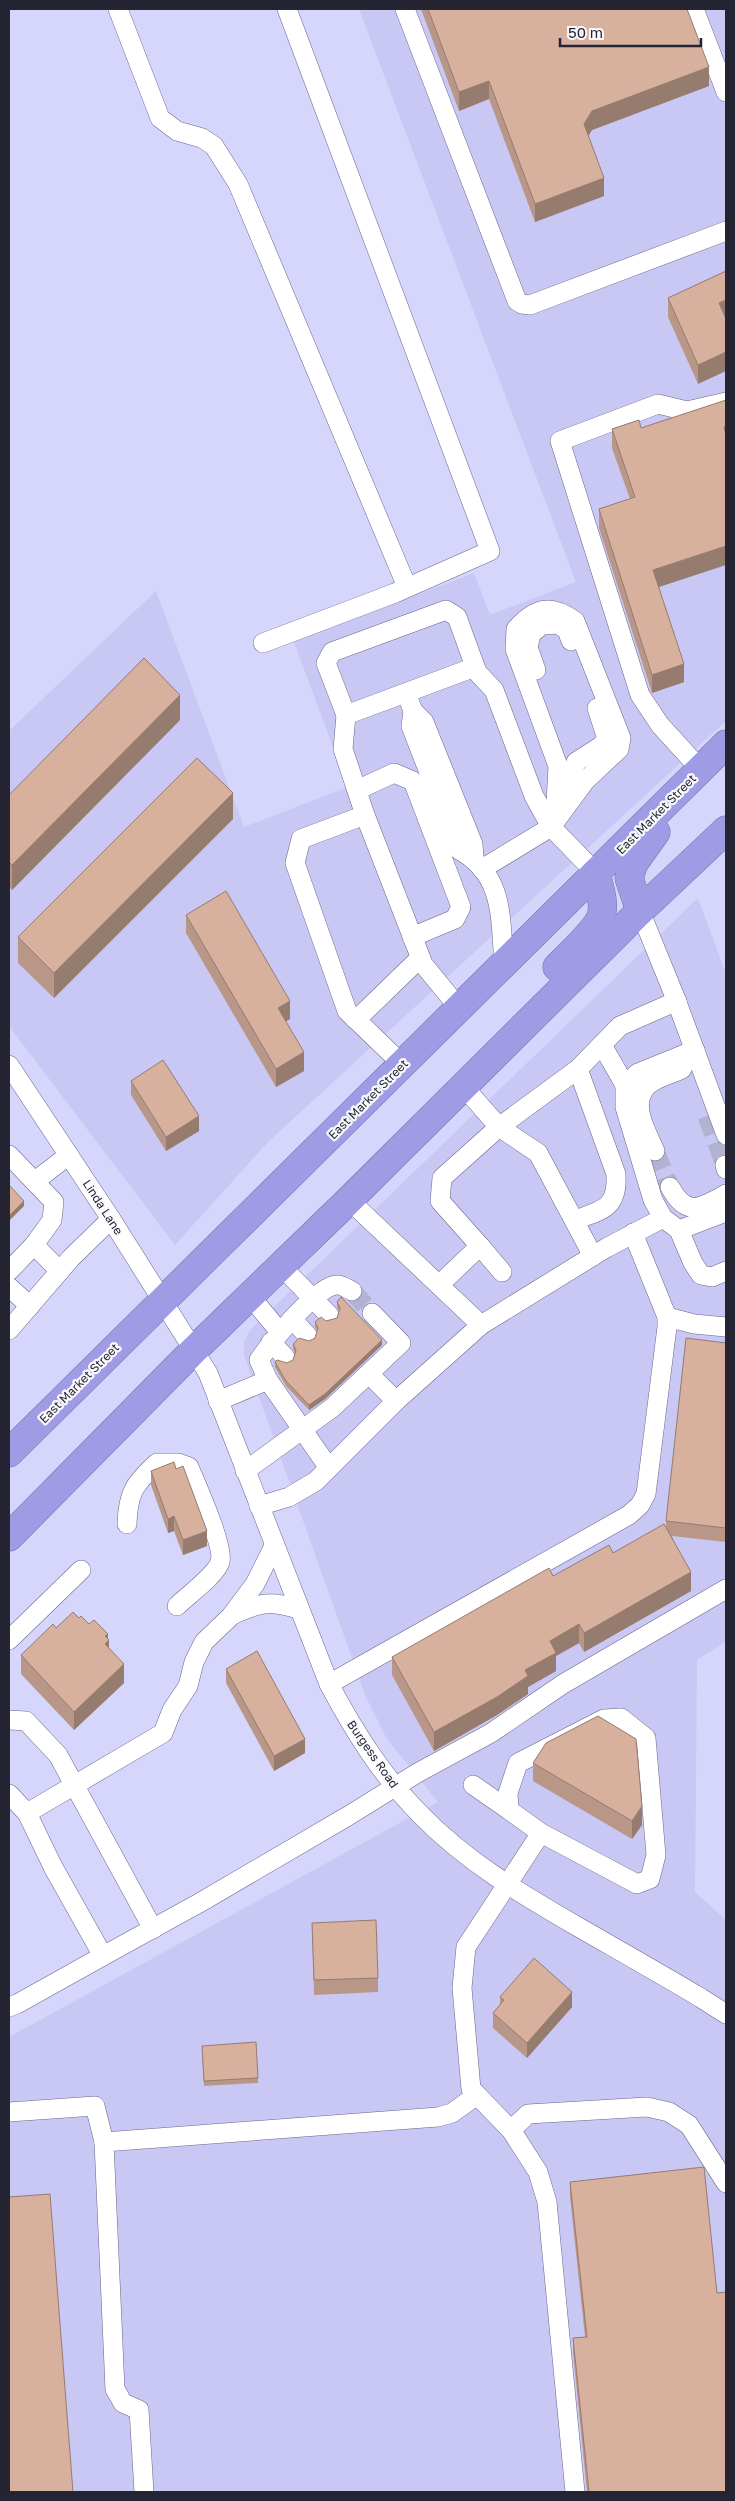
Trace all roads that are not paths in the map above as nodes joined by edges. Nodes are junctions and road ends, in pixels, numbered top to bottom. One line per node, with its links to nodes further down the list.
1 (118, 9): 8 (street)
2 (287, 9): 8 (street)
3 (405, 9): 6 (street)
4 (694, 9): 5 (street)
5 (726, 92)
6 (726, 231)
7 (726, 402): 14 (street)
8 (407, 587): 9 (street)
9 (263, 643)
10 (475, 667): 11 (street); 12 (street); 17 (street)
11 (410, 702): 12 (street); 19 (street)
12 (346, 715): 15 (street)
13 (726, 744): 14 (highway, East Market Street)
14 (701, 770): 20 (highway, East Market Street); 21 (highway)
15 (357, 790): 16 (street); 22 (street)
16 (365, 815): 22 (street); 28 (street)
17 (556, 820): 17 (street); 19 (street); 20 (street)
18 (726, 830): 21 (highway)
19 (478, 864): 24 (street)
20 (596, 873): 24 (highway, East Market Street); 26 (highway)
21 (640, 911): 25 (street); 26 (highway)
22 (412, 937): 23 (street)
23 (420, 958): 27 (street); 28 (street)
24 (504, 964): 27 (highway, East Market Street)
25 (676, 1001): 29 (street); 30 (street)
26 (542, 1007): 35 (highway)
27 (459, 1008): 31 (highway, East Market Street)
28 (356, 1020): 31 (street)
29 (602, 1046): 32 (street); 34 (street)
30 (691, 1052): 34 (street); 36 (street); 40 (street)
31 (402, 1064): 66 (highway, East Market Street)
32 (578, 1069): 38 (street); 50 (street)
33 (12, 1079): 42 (street, Linda Lane)
34 (626, 1085): 48 (street)
35 (463, 1086): 38 (street); 46 (highway)
36 (710, 1090): 37 (street); 39 (street)
37 (707, 1116)
38 (499, 1127): 50 (street); 54 (street)
39 (726, 1135)
40 (655, 1151)
41 (9, 1154): 43 (street)
42 (69, 1155): 43 (street); 49 (street, Linda Lane)
43 (35, 1181): 53 (street)
44 (670, 1187): 45 (street)
45 (726, 1194)
46 (349, 1200): 56 (highway); 61 (street)
47 (726, 1212): 51 (street)
48 (663, 1218): 51 (street); 52 (street)
49 (111, 1220): 58 (street); 66 (street, Linda Lane)
50 (575, 1220): 55 (street)
51 (679, 1230): 59 (street)
52 (633, 1234): 55 (street); 70 (street)
53 (34, 1245): 57 (street); 58 (street)
54 (480, 1246): 60 (street); 61 (street)
55 (593, 1256): 71 (street)
56 (281, 1266): 64 (highway); 65 (street)
57 (9, 1270)
58 (60, 1271): 67 (street)
59 (726, 1271)
60 (502, 1272)
61 (439, 1285): 71 (street)
62 (9, 1287): 67 (street)
63 (352, 1291): 65 (street)
64 (250, 1296): 74 (street); 76 (highway)
65 (313, 1299): 69 (street); 74 (street)
66 (163, 1301): 76 (street, Linda Lane); 83 (highway, East Market Street)
67 (30, 1306): 73 (street)
68 (372, 1313): 78 (street)
69 (328, 1315)
70 (667, 1317): 72 (street); 96 (street)
71 (481, 1325): 81 (street)
72 (726, 1327)
73 (9, 1330)
74 (281, 1331): 75 (street); 77 (street); 79 (street)
75 (307, 1335)
76 (194, 1350): 80 (street, Burgess Road); 88 (highway)
77 (285, 1357)
78 (373, 1365): 81 (street); 82 (street)
79 (268, 1380): 80 (street); 82 (street)
80 (218, 1401): 85 (street, Burgess Road)
81 (396, 1401): 84 (street)
82 (304, 1430): 84 (street); 85 (street)
83 (9, 1452)
84 (329, 1468): 86 (street)
85 (245, 1471): 86 (street, Burgess Road)
86 (259, 1506): 89 (street, Burgess Road)
87 (127, 1524): 92 (street)
88 (9, 1537)
89 (274, 1546): 93 (street, Burgess Road); 94 (street)
90 (81, 1570): 95 (street)
91 (726, 1589): 100 (street)
92 (177, 1606)
93 (298, 1609): 94 (street); 96 (street, Burgess Road)
94 (231, 1616): 98 (street)
95 (9, 1640)
96 (329, 1684): 100 (street, Burgess Road)
97 (9, 1720): 98 (street)
98 (75, 1785): 103 (street); 106 (street)
99 (473, 1785): 102 (street)
100 (395, 1787): 105 (street, Burgess Road); 106 (street)
101 (9, 1794): 103 (street)
102 (509, 1810): 104 (street); 104 (street)
103 (27, 1813): 107 (street)
104 (541, 1833): 105 (street)
105 (506, 1884): 109 (street, Burgess Road); 110 (street)
106 (153, 1930): 107 (street)
107 (103, 1956): 108 (street)
108 (9, 2007)
109 (726, 2014)
110 (477, 2095): 112 (street); 113 (street)
111 (9, 2112): 113 (street)
112 (510, 2130): 114 (street); 116 (street)
113 (104, 2142): 115 (street)
114 (726, 2182)
115 (144, 2492)
116 (575, 2492)

